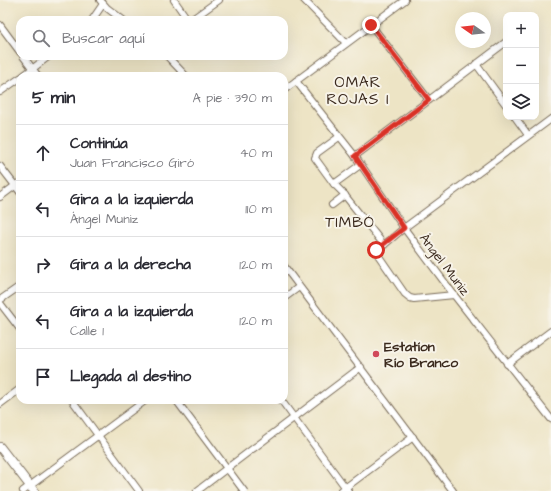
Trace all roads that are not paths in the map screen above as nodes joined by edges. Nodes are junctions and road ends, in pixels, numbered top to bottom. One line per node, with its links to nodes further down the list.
1 (174, 0): 8 (street)
2 (219, 0): 9 (street)
3 (304, 0): 12 (street)
4 (405, 0): 11 (street)
5 (101, 2): 6 (street); 7 (street)
6 (94, 16)
7 (118, 16)
8 (187, 16)
9 (196, 16)
10 (0, 25): 14 (street)
11 (371, 25): 12 (street); 27 (street)
12 (346, 43): 24 (street)
13 (503, 44): 18 (street)
14 (16, 47)
15 (26, 60): 19 (street)
16 (44, 60): 19 (street)
17 (171, 60): 22 (street)
18 (476, 64): 27 (street); 28 (street)
19 (33, 69): 20 (street); 21 (street)
20 (29, 72)
21 (35, 72)
22 (182, 72)
23 (16, 81): 26 (street)
24 (296, 81): 25 (street); 32 (street, Ángel Muniz)
25 (288, 87)
26 (0, 92)
27 (429, 100): 33 (street)
28 (503, 101)
29 (551, 118): 31 (street)
30 (517, 120): 31 (street)
31 (528, 135): 42 (street)
32 (340, 137): 33 (street, Ángel Muniz); 37 (street)
33 (355, 156): 34 (street, Ángel Muniz)
34 (360, 165): 37 (street); 42 (street, Ángel Muniz)
35 (0, 166): 36 (street)
36 (16, 183)
37 (334, 184): 39 (street)
38 (16, 185): 40 (street)
39 (345, 195): 41 (street); 43 (street)
40 (0, 197)
41 (332, 205)
42 (404, 228): 43 (street); 48 (street, Ángel Muniz)
43 (384, 245): 48 (street)
44 (288, 272): 45 (street)
45 (299, 287): 47 (street); 53 (street)
46 (16, 289): 49 (street)
47 (288, 295)
48 (454, 295): 52 (street, Ángel Muniz)
49 (0, 301): 50 (street)
50 (16, 323)
51 (551, 331): 52 (street)
52 (507, 364): 61 (street, Ángel Muniz)
53 (361, 367): 60 (street); 63 (street)
54 (16, 392): 55 (street)
55 (0, 404)
56 (75, 404): 62 (street)
57 (141, 404): 62 (street)
58 (179, 404): 65 (street)
59 (284, 404): 60 (street)
60 (294, 418): 65 (street); 67 (street)
61 (551, 419)
62 (98, 436): 66 (street); 68 (street)
63 (413, 437): 67 (street); 71 (street)
64 (0, 447): 66 (street)
65 (227, 468): 69 (street); 70 (street)
66 (29, 489)
67 (345, 490)
68 (139, 491)
69 (197, 491)
70 (244, 491)
71 (453, 491)

